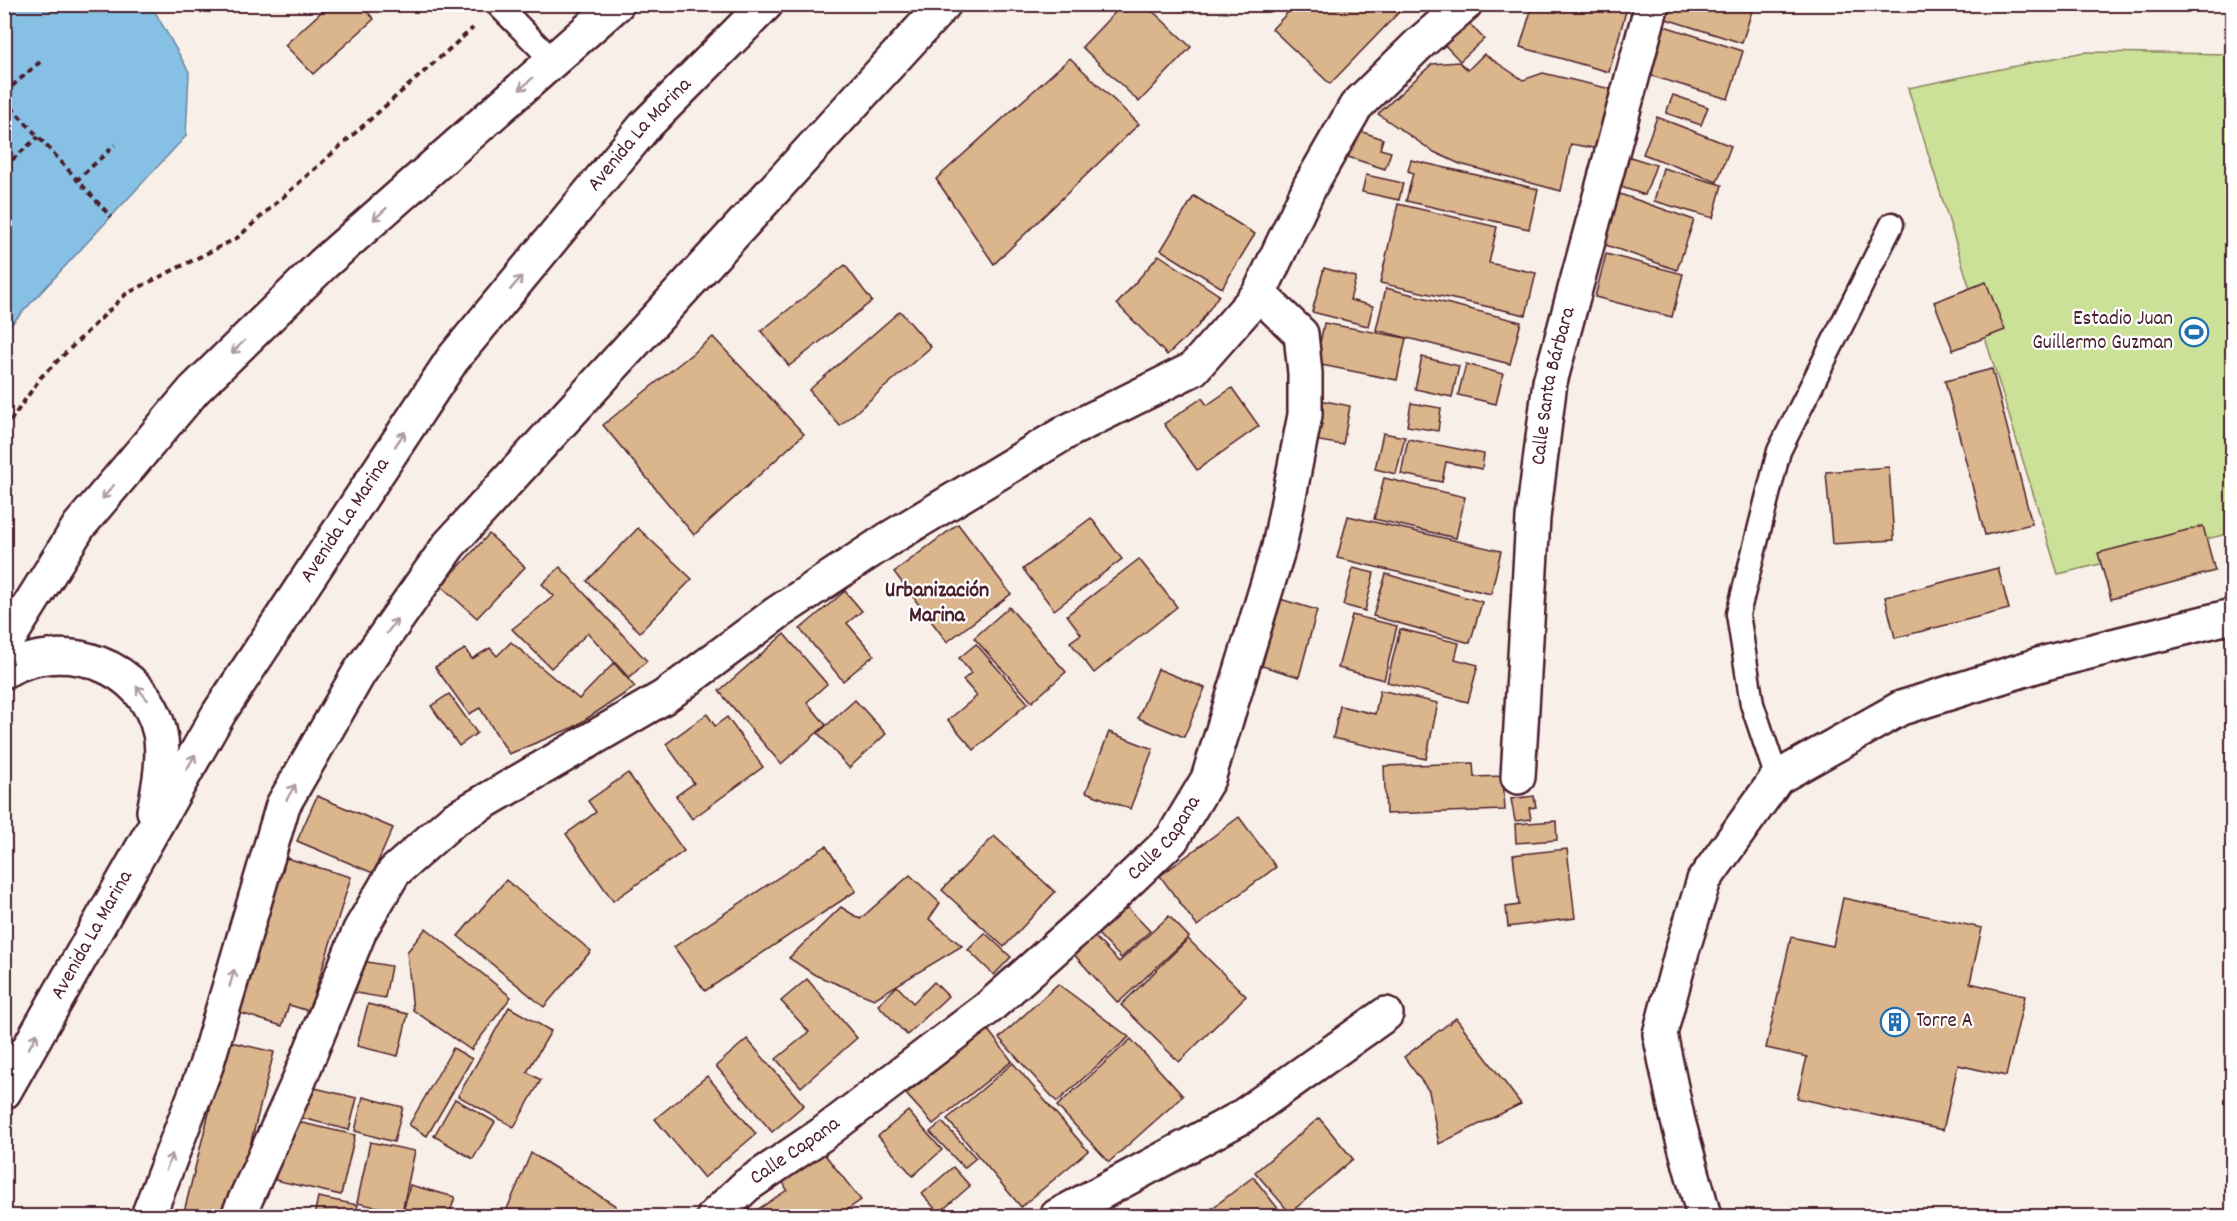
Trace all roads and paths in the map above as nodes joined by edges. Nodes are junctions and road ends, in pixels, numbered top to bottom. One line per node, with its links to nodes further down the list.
1 (617, 4): 9 (street)
2 (766, 4): 26 (street, Avenida La Marina, one-way to 2)
3 (924, 4): 8 (street)
4 (944, 4): 8 (street)
5 (1465, 4): 19 (street)
6 (1652, 4): 24 (street, Calle Santa Bárbara)
7 (498, 5): 9 (lane); 20 (path)
8 (902, 47): 29 (street, one-way to 8)
9 (552, 60): 22 (street, one-way to 22)
10 (40, 62): 11 (path)
11 (4, 93)
12 (4, 99): 13 (path)
13 (38, 137): 15 (path); 16 (path)
14 (115, 146): 16 (path)
15 (4, 167)
16 (76, 181): 17 (path)
17 (111, 217)
18 (1892, 224): 25 (lane)
19 (1260, 294): 30 (street); 31 (street, Calle Capana)
20 (4, 430)
21 (2232, 616): 25 (street)
22 (4, 646)
23 (4, 671): 26 (street, one-way to 23)
24 (1518, 777)
25 (1777, 778): 33 (street)
26 (141, 850): 28 (street, Avenida La Marina, one-way to 26)
27 (1386, 1014): 32 (street)
28 (4, 1092)
29 (148, 1216)
30 (238, 1216)
31 (714, 1216)
32 (1057, 1216)
33 (1704, 1216)

